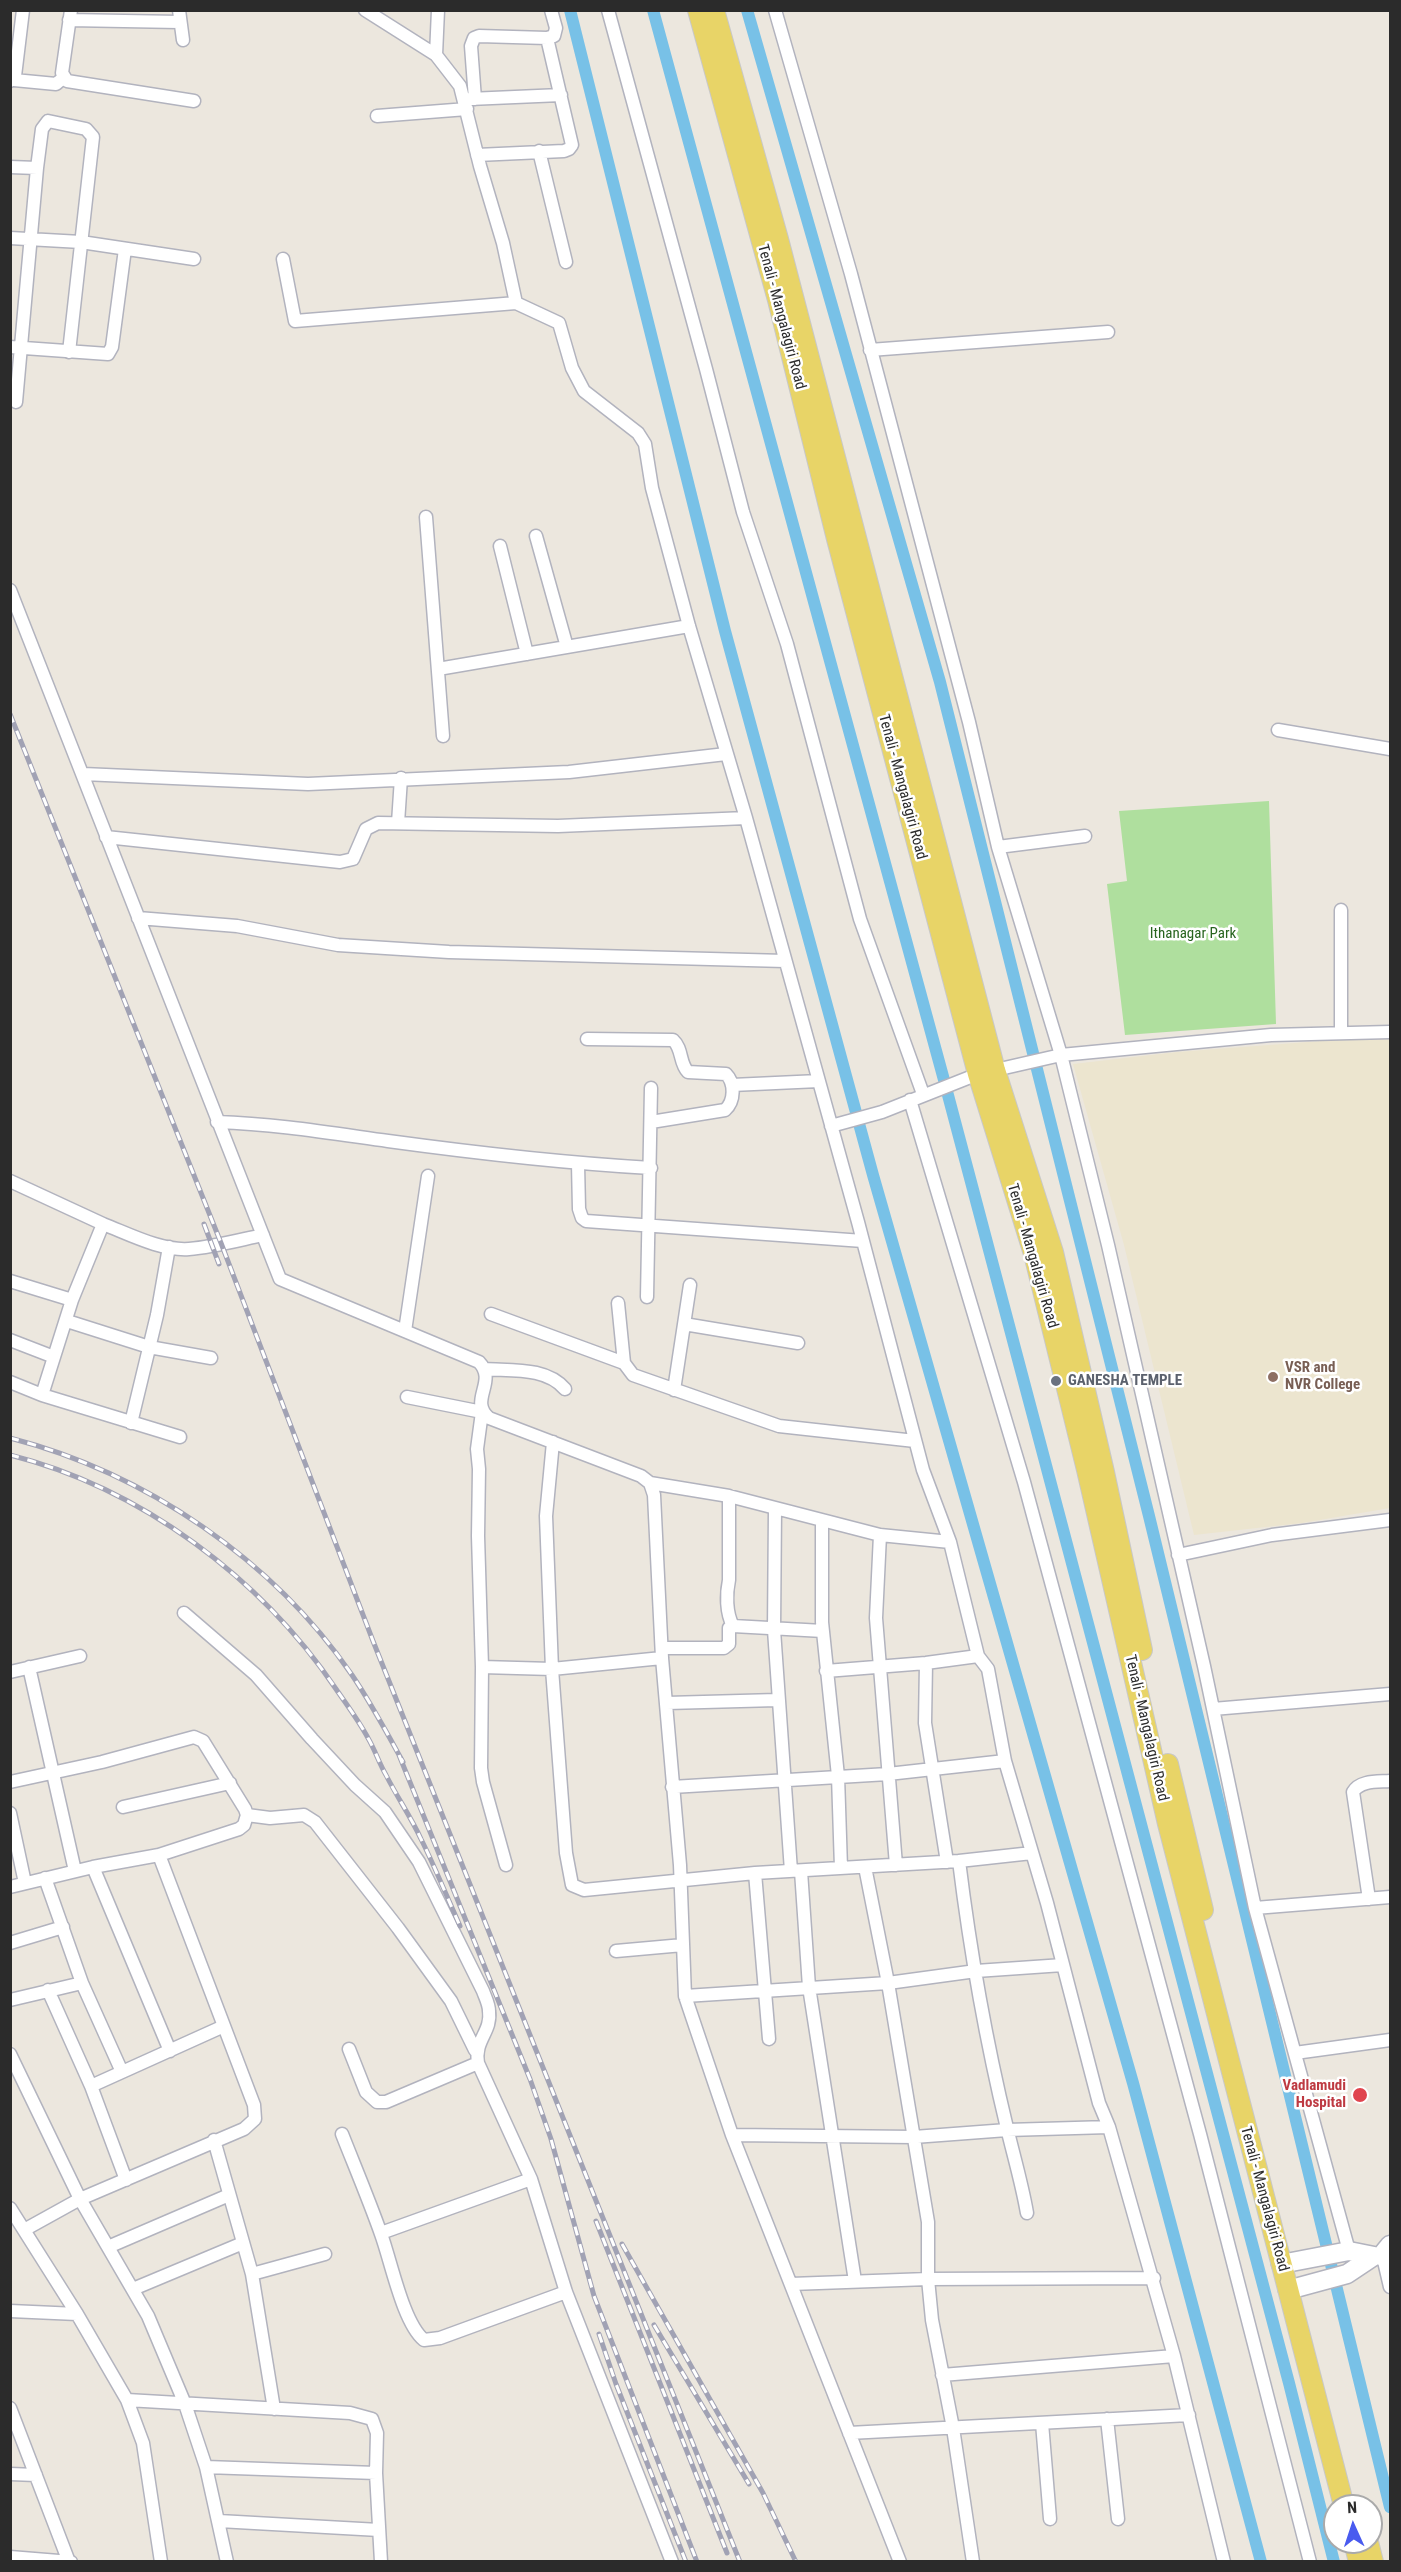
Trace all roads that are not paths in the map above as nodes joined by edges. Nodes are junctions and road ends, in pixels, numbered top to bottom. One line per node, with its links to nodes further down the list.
1 (22, 10): 15 (street)
2 (364, 10): 13 (street)
3 (438, 10): 13 (street)
4 (551, 10): 11 (street)
5 (608, 10): 67 (street)
6 (698, 10): 63 (main road, Tenali - Mangalagiri Road)
7 (714, 10): 63 (main road, Tenali - Mangalagiri Road)
8 (775, 10): 34 (street)
9 (70, 15): 10 (street); 14 (street)
10 (179, 16): 12 (street)
11 (547, 38): 16 (street); 18 (street)
12 (183, 40)
13 (436, 55): 18 (street)
14 (63, 78): 15 (street); 17 (street)
15 (12, 81)
16 (561, 95): 18 (street); 20 (street)
17 (194, 101)
18 (469, 102): 19 (street); 21 (street)
19 (377, 116)
20 (539, 151): 21 (street); 30 (street)
21 (477, 155): 31 (street)
22 (10, 167): 23 (street)
23 (38, 168): 25 (street); 26 (street)
24 (10, 238): 25 (street)
25 (31, 239): 26 (street); 33 (street)
26 (81, 242): 27 (street); 35 (street)
27 (124, 249): 28 (street); 35 (street)
28 (194, 259)
29 (283, 259): 31 (street)
30 (566, 262)
31 (516, 303): 41 (street)
32 (1108, 332): 34 (street)
33 (16, 348): 35 (street); 36 (street)
34 (870, 350): 55 (street)
35 (69, 352)
36 (16, 402)
37 (426, 517): 44 (street)
38 (536, 536): 42 (street)
39 (500, 546): 43 (street)
40 (10, 590): 49 (street)
41 (689, 626): 42 (street); 48 (street)
42 (567, 647): 43 (street)
43 (527, 654): 44 (street)
44 (438, 669): 46 (street)
45 (1278, 730): 47 (street)
46 (442, 736)
47 (1390, 749)
48 (726, 754): 50 (street); 51 (street)
49 (83, 774): 50 (street); 54 (street)
50 (401, 778): 52 (street)
51 (746, 818): 52 (street); 58 (street)
52 (398, 823): 54 (street)
53 (1085, 836): 55 (street)
54 (106, 837): 57 (street)
55 (998, 847): 62 (street)
56 (1341, 910): 60 (street)
57 (138, 918): 58 (street); 69 (street)
58 (785, 961): 64 (street)
59 (1390, 1032): 60 (street)
60 (1341, 1033): 62 (street)
61 (587, 1039): 65 (street)
62 (1055, 1056): 63 (street); 114 (street)
63 (986, 1073): 67 (street); 207 (main road, Tenali - Mangalagiri Road)
64 (819, 1081): 65 (street); 71 (street)
65 (732, 1085): 70 (street)
66 (651, 1088): 70 (street)
67 (923, 1094): 68 (street)
68 (910, 1100): 71 (street); 249 (street)
69 (217, 1122): 72 (street); 78 (street)
70 (651, 1122): 73 (street)
71 (831, 1126): 79 (street)
72 (578, 1164): 73 (street); 77 (street)
73 (651, 1168): 77 (street)
74 (428, 1176): 89 (street)
75 (10, 1181): 76 (street)
76 (104, 1224): 80 (street); 84 (street)
77 (648, 1225): 79 (street); 83 (street)
78 (263, 1235): 80 (street); 89 (street)
79 (863, 1241): 105 (street)
80 (169, 1247): 92 (street)
81 (10, 1281): 84 (street)
82 (690, 1285): 88 (street)
83 (646, 1297)
84 (72, 1300): 87 (street)
85 (618, 1304): 95 (street)
86 (491, 1314): 95 (street)
87 (67, 1321): 92 (street); 93 (street)
88 (684, 1324): 91 (street); 99 (street)
89 (405, 1331): 96 (street)
90 (10, 1340): 93 (street)
91 (798, 1343)
92 (149, 1347): 94 (street); 103 (street)
93 (54, 1357): 100 (street)
94 (211, 1358)
95 (624, 1363): 99 (street)
96 (485, 1369): 98 (street); 102 (street)
97 (10, 1382): 100 (street)
98 (565, 1389)
99 (674, 1390): 105 (street)
100 (42, 1395): 103 (street)
101 (407, 1397): 102 (street)
102 (482, 1412): 106 (street); 124 (street)
103 (131, 1423): 104 (street)
104 (180, 1437)
105 (915, 1441): 113 (street)
106 (553, 1442): 107 (street); 126 (street)
107 (650, 1483): 108 (street); 119 (street)
108 (729, 1496): 109 (street); 116 (street)
109 (775, 1509): 110 (street); 117 (street)
110 (822, 1520): 112 (street); 118 (street)
111 (1390, 1520): 114 (street)
112 (880, 1535): 113 (street); 125 (street)
113 (950, 1542): 121 (street)
114 (1178, 1555): 132 (street)
115 (184, 1613): 184 (street)
116 (733, 1626): 117 (street); 119 (street)
117 (774, 1630): 118 (street); 130 (street)
118 (823, 1631): 127 (street)
119 (662, 1653): 126 (street); 131 (street)
120 (80, 1656): 123 (street)
121 (978, 1656): 122 (street); 133 (street)
122 (926, 1663): 125 (street); 134 (street)
123 (29, 1667): 128 (street); 135 (street)
124 (482, 1667): 126 (street); 149 (street)
125 (880, 1667): 127 (street); 136 (street)
126 (552, 1669): 158 (street)
127 (826, 1671): 137 (street)
128 (10, 1672)
129 (1390, 1694): 132 (street)
130 (777, 1700): 131 (street); 140 (street)
131 (667, 1703): 142 (street)
132 (1213, 1709): 163 (street)
133 (1005, 1761): 134 (street); 146 (street)
134 (932, 1771): 136 (street); 148 (street)
135 (52, 1774): 139 (street); 141 (street); 154 (street)
136 (888, 1774): 137 (street); 150 (street)
137 (838, 1776): 140 (street); 153 (street)
138 (1390, 1781): 162 (street)
139 (10, 1782)
140 (784, 1782): 142 (street); 155 (street)
141 (230, 1783): 143 (street); 145 (street)
142 (672, 1787): 158 (street)
143 (123, 1807)
144 (10, 1813): 159 (street)
145 (247, 1815): 147 (street); 184 (street)
146 (1032, 1853): 148 (street); 168 (street)
147 (159, 1855): 151 (street); 177 (street)
148 (953, 1862): 150 (street); 169 (street)
149 (506, 1865)
150 (896, 1865): 152 (street)
151 (93, 1867): 154 (street); 181 (street)
152 (865, 1867): 153 (street); 171 (street)
153 (841, 1868): 155 (street)
154 (75, 1871): 157 (street)
155 (796, 1871): 156 (street); 172 (street)
156 (755, 1873): 158 (street); 174 (street)
157 (45, 1878): 159 (street); 164 (street)
158 (680, 1881): 166 (street)
159 (26, 1883): 160 (street)
160 (10, 1887)
161 (1390, 1897): 162 (street)
162 (1369, 1899): 163 (street)
163 (1255, 1908): 183 (street)
164 (63, 1927): 165 (street); 170 (street)
165 (10, 1943)
166 (683, 1945): 167 (street); 175 (street)
167 (616, 1951)
168 (1063, 1965): 169 (street); 187 (street)
169 (976, 1971): 171 (street); 188 (street)
170 (82, 1983): 173 (street); 185 (street)
171 (888, 1983): 172 (street); 192 (street)
172 (809, 1987): 174 (street); 191 (street)
173 (48, 1990): 176 (street); 186 (street)
174 (764, 1990): 175 (street); 178 (street)
175 (685, 1996): 190 (street)
176 (10, 2000)
177 (224, 2026): 181 (street); 193 (street)
178 (769, 2039)
179 (1390, 2040): 183 (street)
180 (349, 2049): 184 (street)
181 (170, 2050): 185 (street)
182 (10, 2054): 197 (street)
183 (1295, 2054): 204 (street)
184 (476, 2056): 194 (street)
185 (122, 2072): 186 (street)
186 (91, 2086): 195 (street)
187 (1109, 2127): 188 (street); 209 (street)
188 (1007, 2130): 192 (street); 199 (street)
189 (342, 2134): 201 (street)
190 (732, 2135): 191 (street); 212 (street)
191 (834, 2138): 192 (street); 211 (street)
192 (914, 2138): 210 (street)
193 (214, 2140): 195 (street); 196 (street)
194 (531, 2179): 201 (street); 216 (street)
195 (126, 2180): 197 (street)
196 (229, 2195): 202 (street); 203 (street)
197 (80, 2199): 200 (street); 203 (street)
198 (10, 2208): 200 (street)
199 (1027, 2213)
200 (24, 2230): 218 (street)
201 (381, 2233): 216 (street)
202 (243, 2243): 208 (street); 215 (street)
203 (108, 2247): 215 (street)
204 (1346, 2252): 205 (street); 207 (street)
205 (1382, 2252): 213 (street); 214 (street)
206 (325, 2254): 208 (street)
207 (1292, 2262): 213 (main road, Tenali - Mangalagiri Road)
208 (252, 2274): 224 (street)
209 (1154, 2278): 210 (street); 219 (street)
210 (928, 2279): 211 (street); 220 (street)
211 (855, 2281): 212 (street)
212 (791, 2284): 229 (street)
213 (1299, 2287): 234 (main road, Tenali - Mangalagiri Road); 235 (main road, Tenali - Mangalagiri Road)
214 (1390, 2287)
215 (133, 2289): 222 (street)
216 (566, 2292): 245 (street)
217 (10, 2311): 218 (street)
218 (77, 2314): 221 (street)
219 (1174, 2356): 220 (street); 225 (street)
220 (942, 2375): 228 (street)
221 (127, 2400): 222 (street); 242 (street)
222 (185, 2404): 224 (street); 230 (street)
223 (10, 2408): 233 (street)
224 (274, 2409): 231 (street)
225 (1189, 2415): 226 (street); 248 (street)
226 (1107, 2419): 227 (street); 237 (street)
227 (1042, 2423): 228 (street); 236 (street)
228 (953, 2428): 229 (street); 247 (street)
229 (849, 2433): 246 (street)
230 (206, 2467): 231 (street); 238 (street)
231 (376, 2473): 239 (street)
232 (10, 2474): 233 (street)
233 (36, 2475): 241 (street)
234 (1342, 2494)
235 (1356, 2494)
236 (1050, 2519)
237 (1118, 2519)
238 (219, 2521): 239 (street); 243 (street)
239 (379, 2529): 244 (street)
240 (10, 2557): 241 (street)
241 (70, 2562)
242 (161, 2562)
243 (227, 2562)
244 (381, 2562)
245 (672, 2562)
246 (900, 2562)
247 (973, 2562)
248 (1224, 2562)
249 (1310, 2562)

